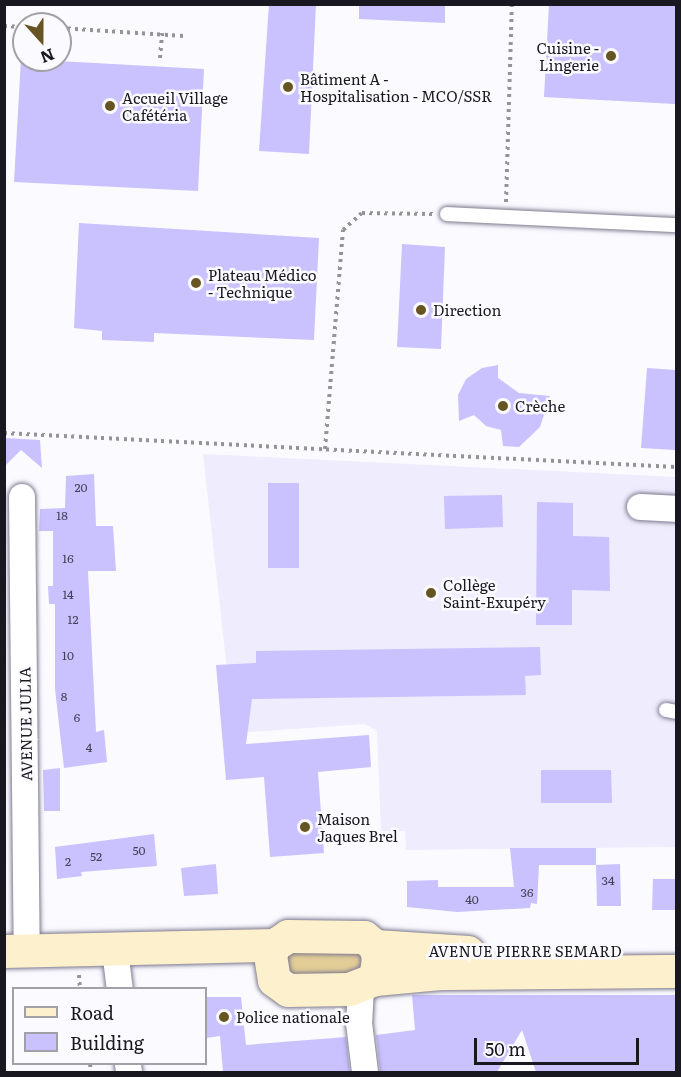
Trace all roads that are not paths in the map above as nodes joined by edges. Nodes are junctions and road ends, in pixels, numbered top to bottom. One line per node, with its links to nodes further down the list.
1 (447, 214): 2 (lane)
2 (676, 225)
3 (22, 496): 9 (street, AVENUE JULIA)
4 (640, 507): 5 (street)
5 (676, 509)
6 (375, 946): 8 (main road, AVENUE PIERRE SEMARD); 10 (main road, AVENUE PIERRE SEMARD); 12 (main road)
7 (115, 950): 9 (main road, AVENUE PIERRE SEMARD); 10 (main road, AVENUE PIERRE SEMARD); 13 (street)
8 (676, 950)
9 (16, 951)
10 (272, 959): 12 (main road, AVENUE PIERRE SEMARD)
11 (676, 971): 12 (main road, AVENUE PIERRE SEMARD)
12 (368, 983): 14 (street)
13 (120, 987)
14 (365, 1072)

